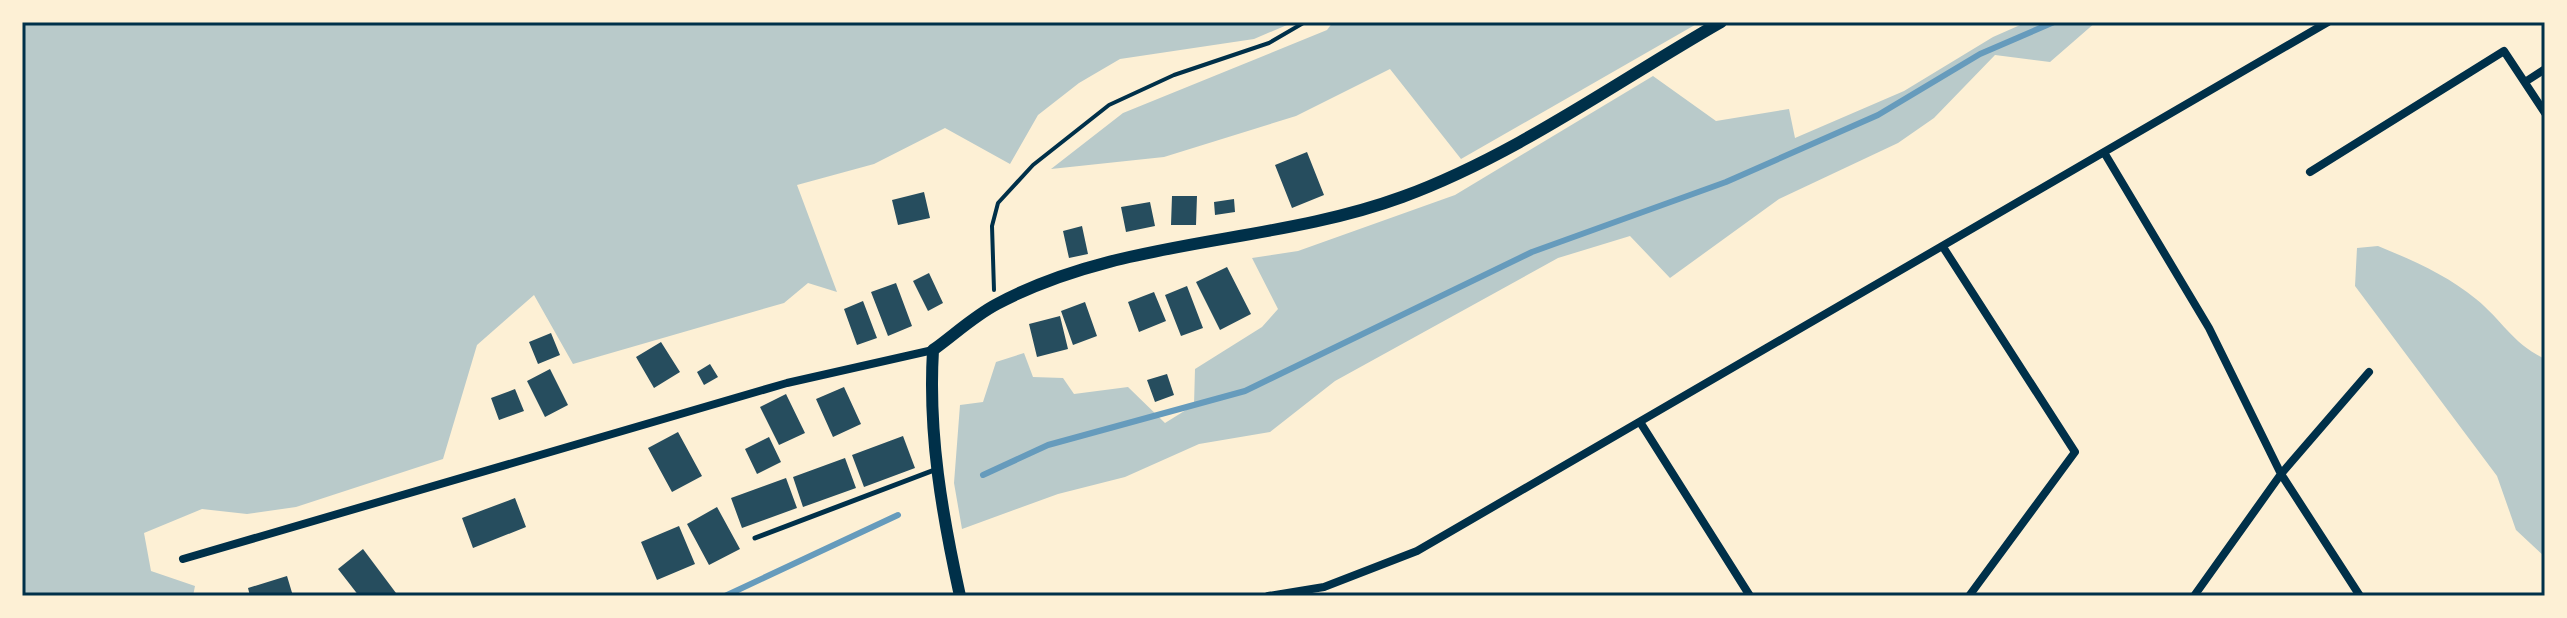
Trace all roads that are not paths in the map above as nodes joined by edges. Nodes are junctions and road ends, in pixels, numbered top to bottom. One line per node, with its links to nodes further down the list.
1 (1721, 22): 9 (street)
2 (2328, 22): 6 (street)
3 (2545, 69): 4 (street)
4 (2525, 82): 5 (street); 7 (street)
5 (2545, 113)
6 (2105, 154): 8 (street); 13 (street)
7 (2310, 172)
8 (1943, 247): 11 (street); 19 (street)
9 (933, 350): 12 (street); 15 (street)
10 (2369, 372): 13 (street)
11 (1640, 422): 17 (street); 18 (street)
12 (937, 469): 14 (lane); 16 (street)
13 (2281, 474): 20 (street); 21 (street)
14 (755, 538)
15 (183, 559)
16 (960, 596)
17 (1268, 596)
18 (1750, 596)
19 (1969, 596)
20 (2194, 596)
21 (2360, 596)

